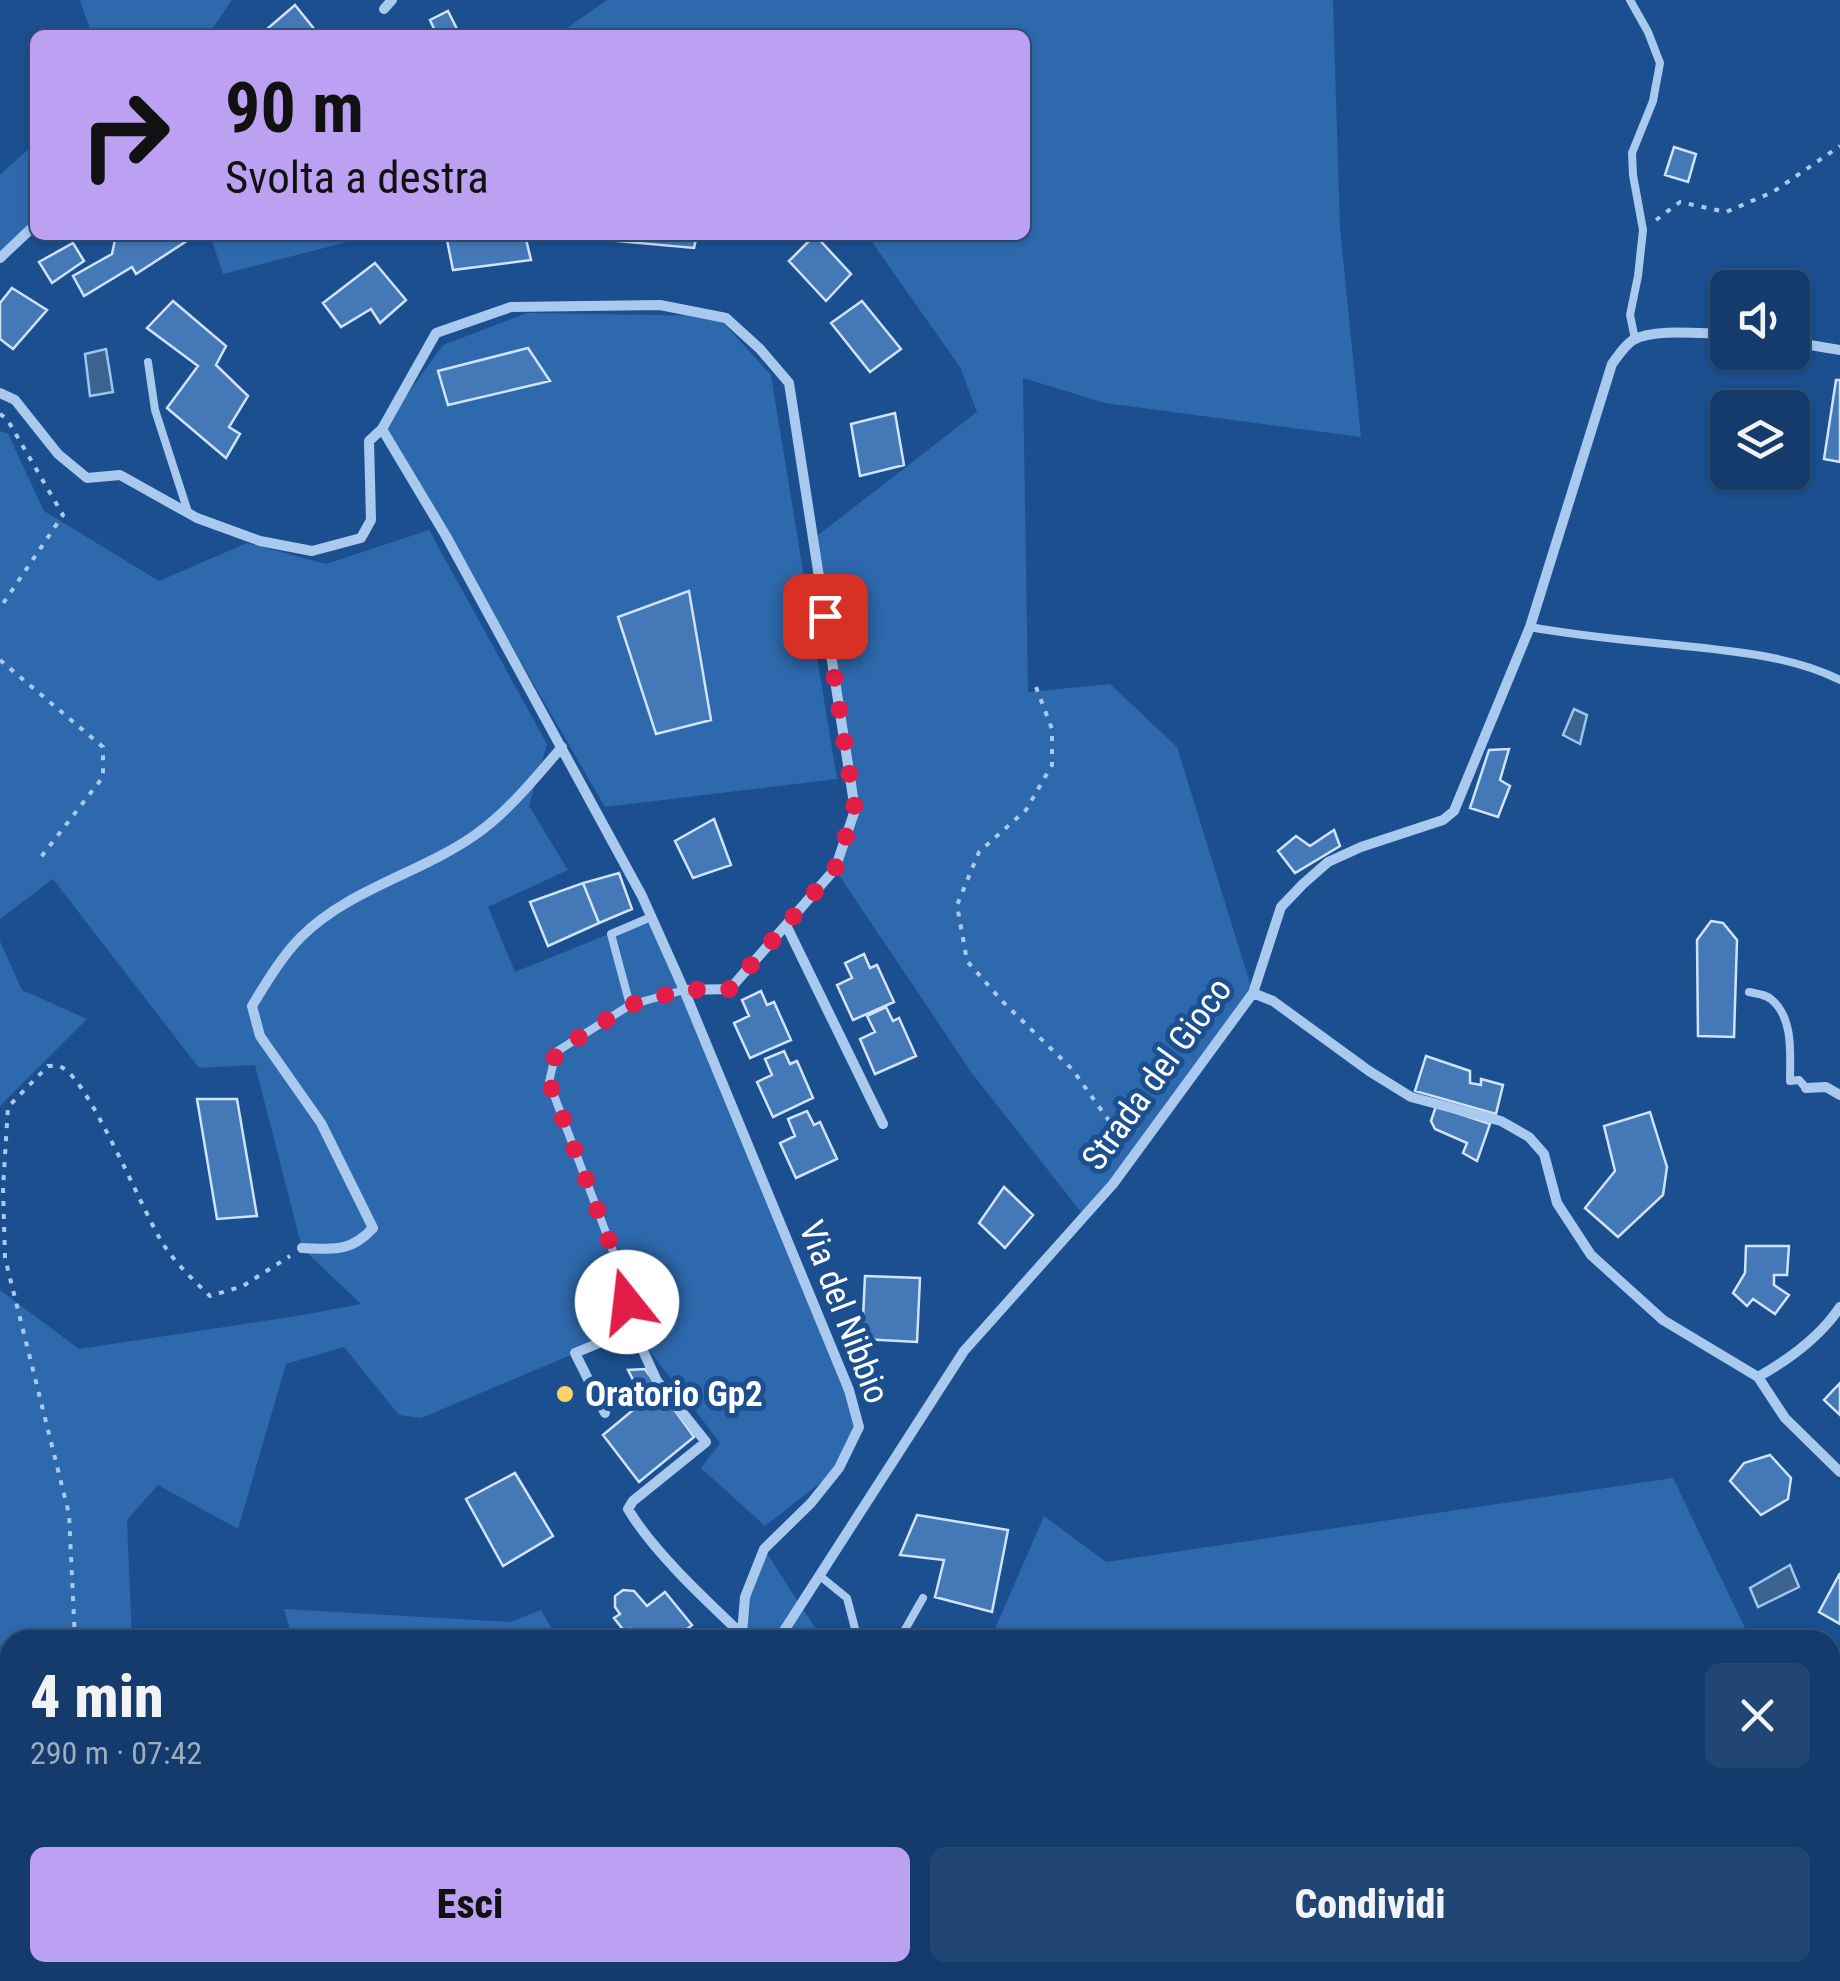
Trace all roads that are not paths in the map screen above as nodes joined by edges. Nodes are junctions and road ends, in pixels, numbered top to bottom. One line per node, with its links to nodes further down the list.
1 (1630, 0): 5 (lane)
2 (30, 230): 3 (street)
3 (0, 258)
4 (1710, 334): 5 (street)
5 (1635, 339): 12 (street, Strada del Gioco)
6 (1810, 345): 7 (street)
7 (1840, 350)
8 (148, 362): 11 (lane)
9 (0, 393): 11 (street)
10 (382, 430): 11 (street); 14 (street, Via del Nibbio); 16 (street)
11 (188, 512)
12 (1530, 626): 13 (lane); 18 (street, Strada del Gioco)
13 (1840, 680)
14 (562, 747): 15 (street, Via del Nibbio); 24 (street)
15 (652, 917): 17 (street, Via del Nibbio); 20 (lane)
16 (786, 925): 17 (street); 23 (street)
17 (684, 990): 20 (lane); 33 (street, Via del Nibbio)
18 (1253, 992): 27 (street); 30 (street, Strada del Gioco)
19 (1748, 992): 21 (lane)
20 (630, 1005): 26 (lane)
21 (1806, 1088): 22 (street)
22 (1840, 1095)
23 (883, 1124)
24 (302, 1248)
25 (1840, 1307): 27 (street)
26 (633, 1328): 28 (street); 32 (street)
27 (1758, 1378): 29 (street)
28 (605, 1414)
29 (1840, 1472)
30 (820, 1576): 34 (street, Strada del Gioco); 35 (lane)
31 (923, 1598): 36 (lane)
32 (738, 1630)
33 (745, 1630)
34 (785, 1630)
35 (855, 1630)
36 (905, 1630)

